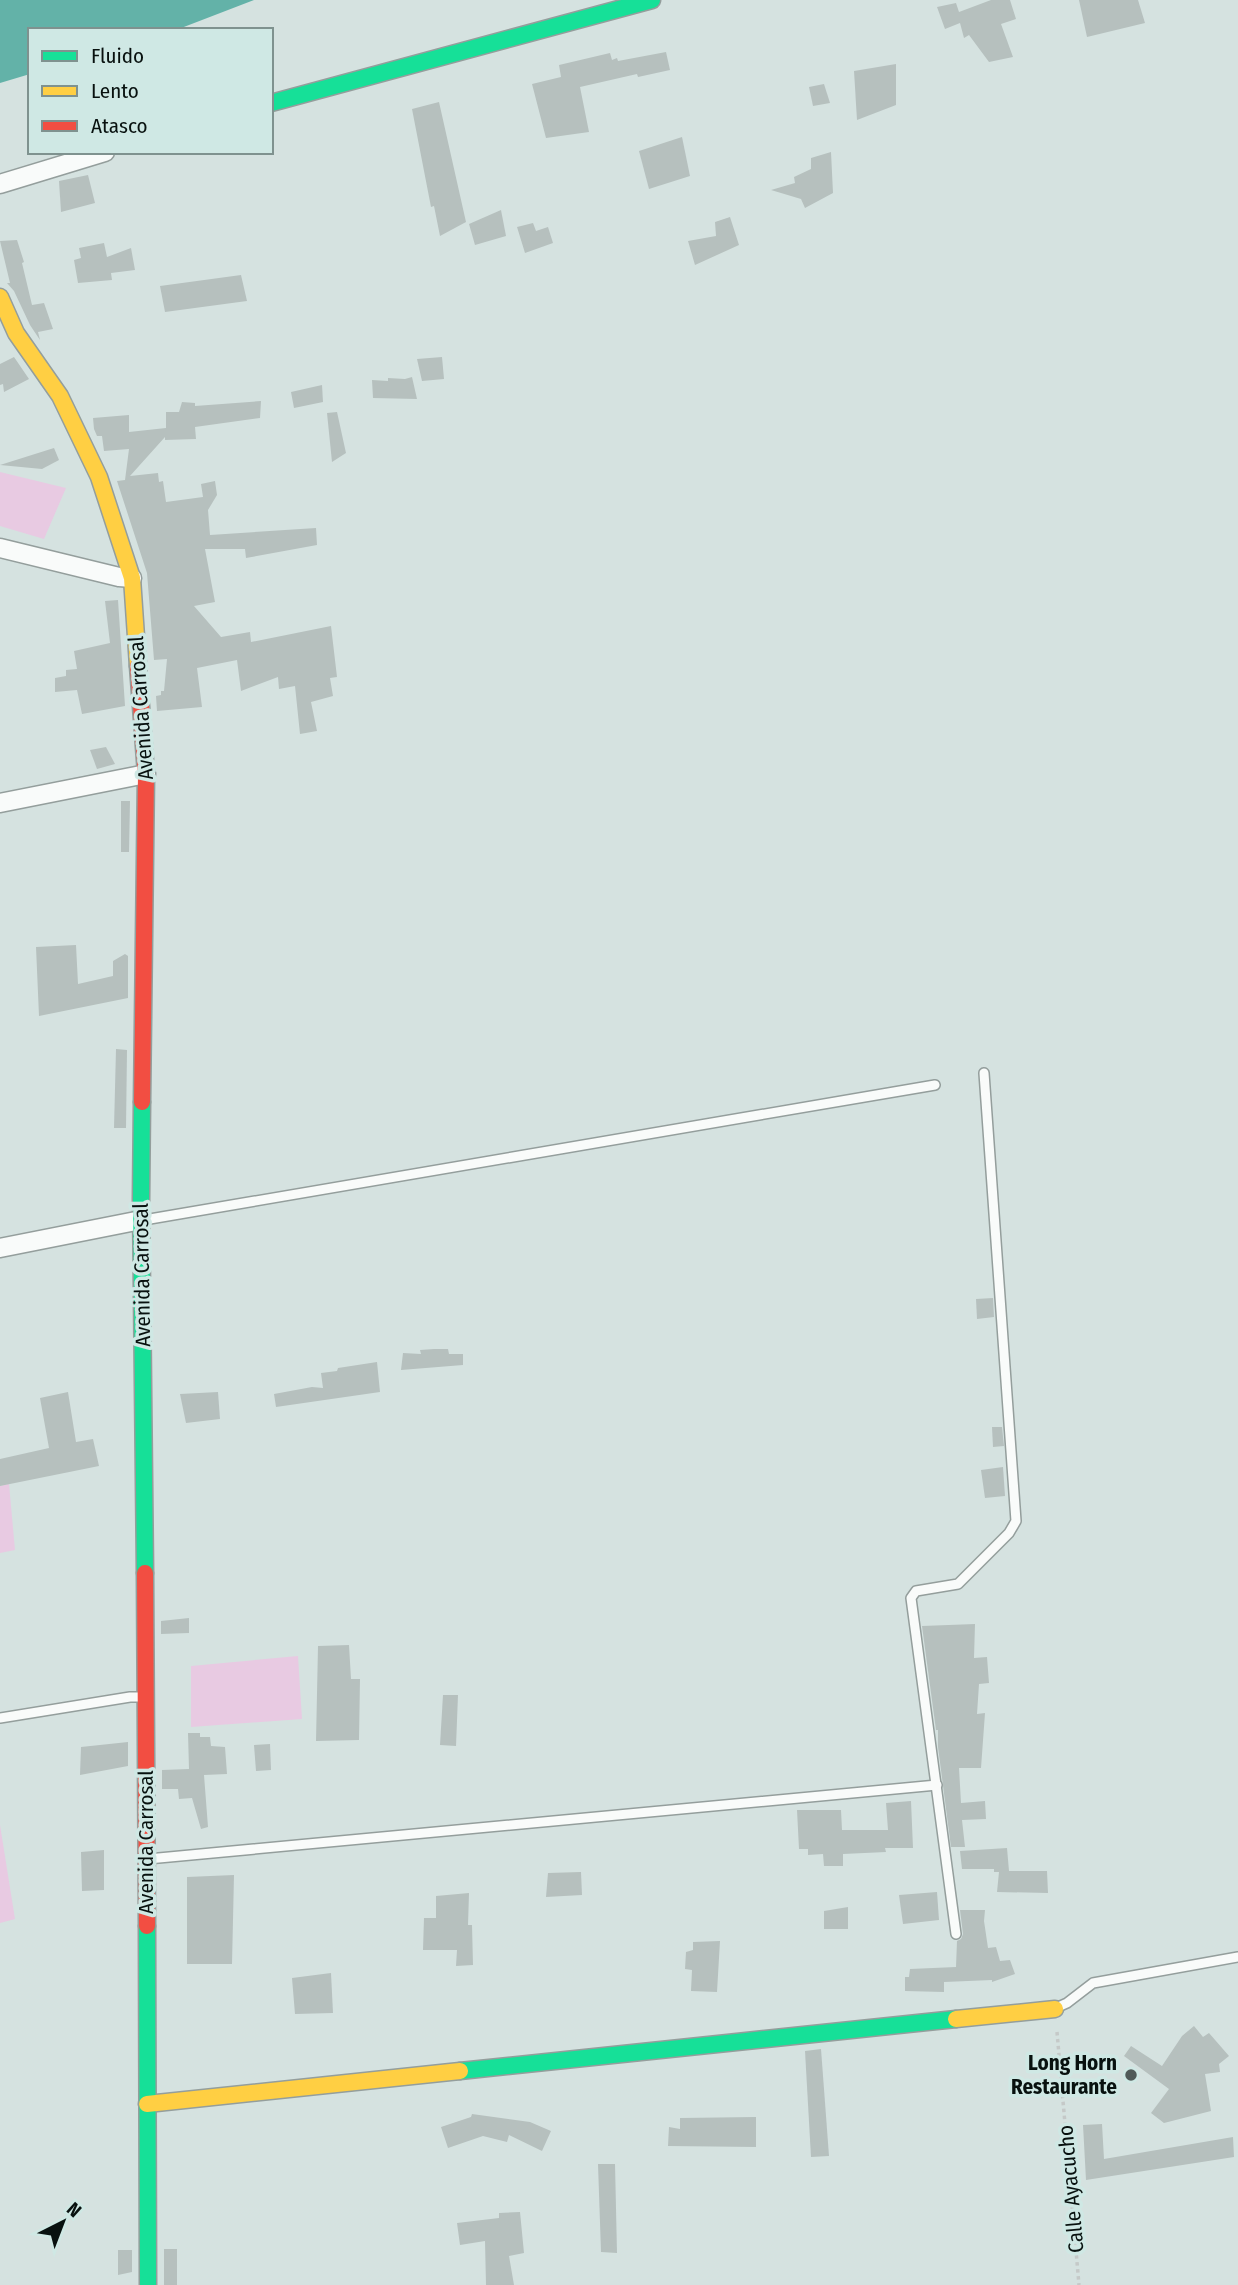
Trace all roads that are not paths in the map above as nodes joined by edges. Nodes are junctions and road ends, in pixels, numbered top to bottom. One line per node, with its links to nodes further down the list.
1 (652, 0): 2 (street)
2 (273, 102)
3 (99, 154): 4 (street)
4 (0, 184)
5 (0, 297): 7 (street, Avenida Carrosal)
6 (0, 548): 7 (street)
7 (132, 578): 8 (street, Avenida Carrosal)
8 (146, 774): 9 (street); 12 (street, Avenida Carrosal)
9 (0, 803)
10 (984, 1073): 16 (lane)
11 (935, 1084): 12 (lane)
12 (141, 1220): 13 (street); 14 (street, Avenida Carrosal)
13 (0, 1248)
14 (146, 1697): 15 (lane); 17 (street, Avenida Carrosal)
15 (0, 1718)
16 (937, 1785): 17 (lane); 18 (lane)
17 (146, 1859): 21 (street, Avenida Carrosal)
18 (956, 1934)
19 (1238, 1957): 20 (lane)
20 (1055, 2008): 21 (street)
21 (147, 2104): 22 (street, Avenida Carrosal)
22 (148, 2285)

